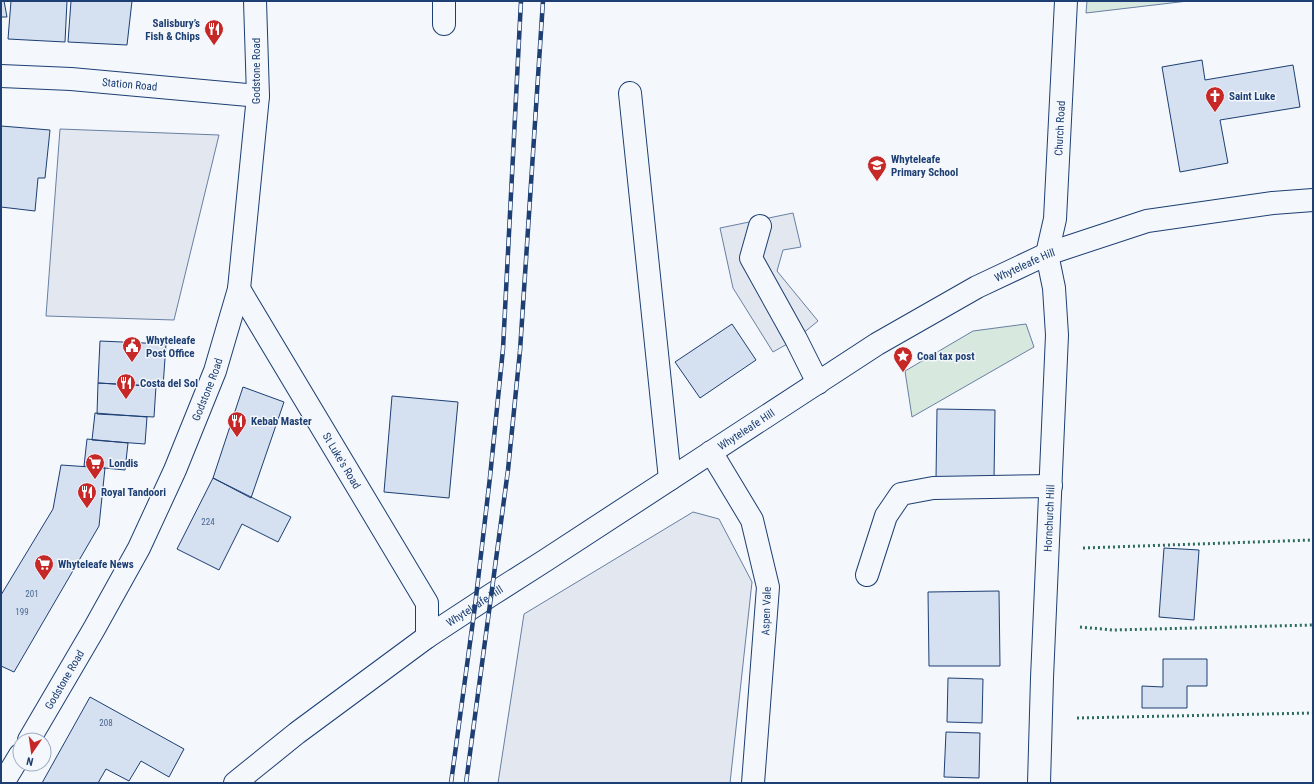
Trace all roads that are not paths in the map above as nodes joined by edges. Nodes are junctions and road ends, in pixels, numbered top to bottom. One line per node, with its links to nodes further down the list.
1 (255, 1): 7 (main road, Godstone Road)
2 (444, 1): 4 (main road)
3 (1066, 1): 10 (main road, Church Road)
4 (444, 24)
5 (1, 76): 7 (main road, Station Road)
6 (630, 93): 14 (main road)
7 (258, 96): 11 (main road, Godstone Road)
8 (1313, 200): 10 (main road, Whyteleafe Hill)
9 (760, 226): 12 (main road)
10 (1047, 254): 12 (main road, Whyteleafe Hill); 15 (main road, Hornchurch Hill)
11 (239, 289): 17 (main road, St Luke's Road); 18 (main road, Godstone Road)
12 (818, 383): 13 (main road, Whyteleafe Hill)
13 (711, 452): 14 (main road, Whyteleafe Hill); 22 (main road, Aspen Vale)
14 (670, 479): 17 (main road, Whyteleafe Hill)
15 (1051, 486): 16 (main road); 23 (main road, Hornchurch Hill)
16 (867, 575)
17 (428, 638): 21 (main road, Whyteleafe Hill)
18 (34, 732)
19 (12, 768): 20 (main road)
20 (3, 783)
21 (235, 783)
22 (753, 783)
23 (1039, 783)

